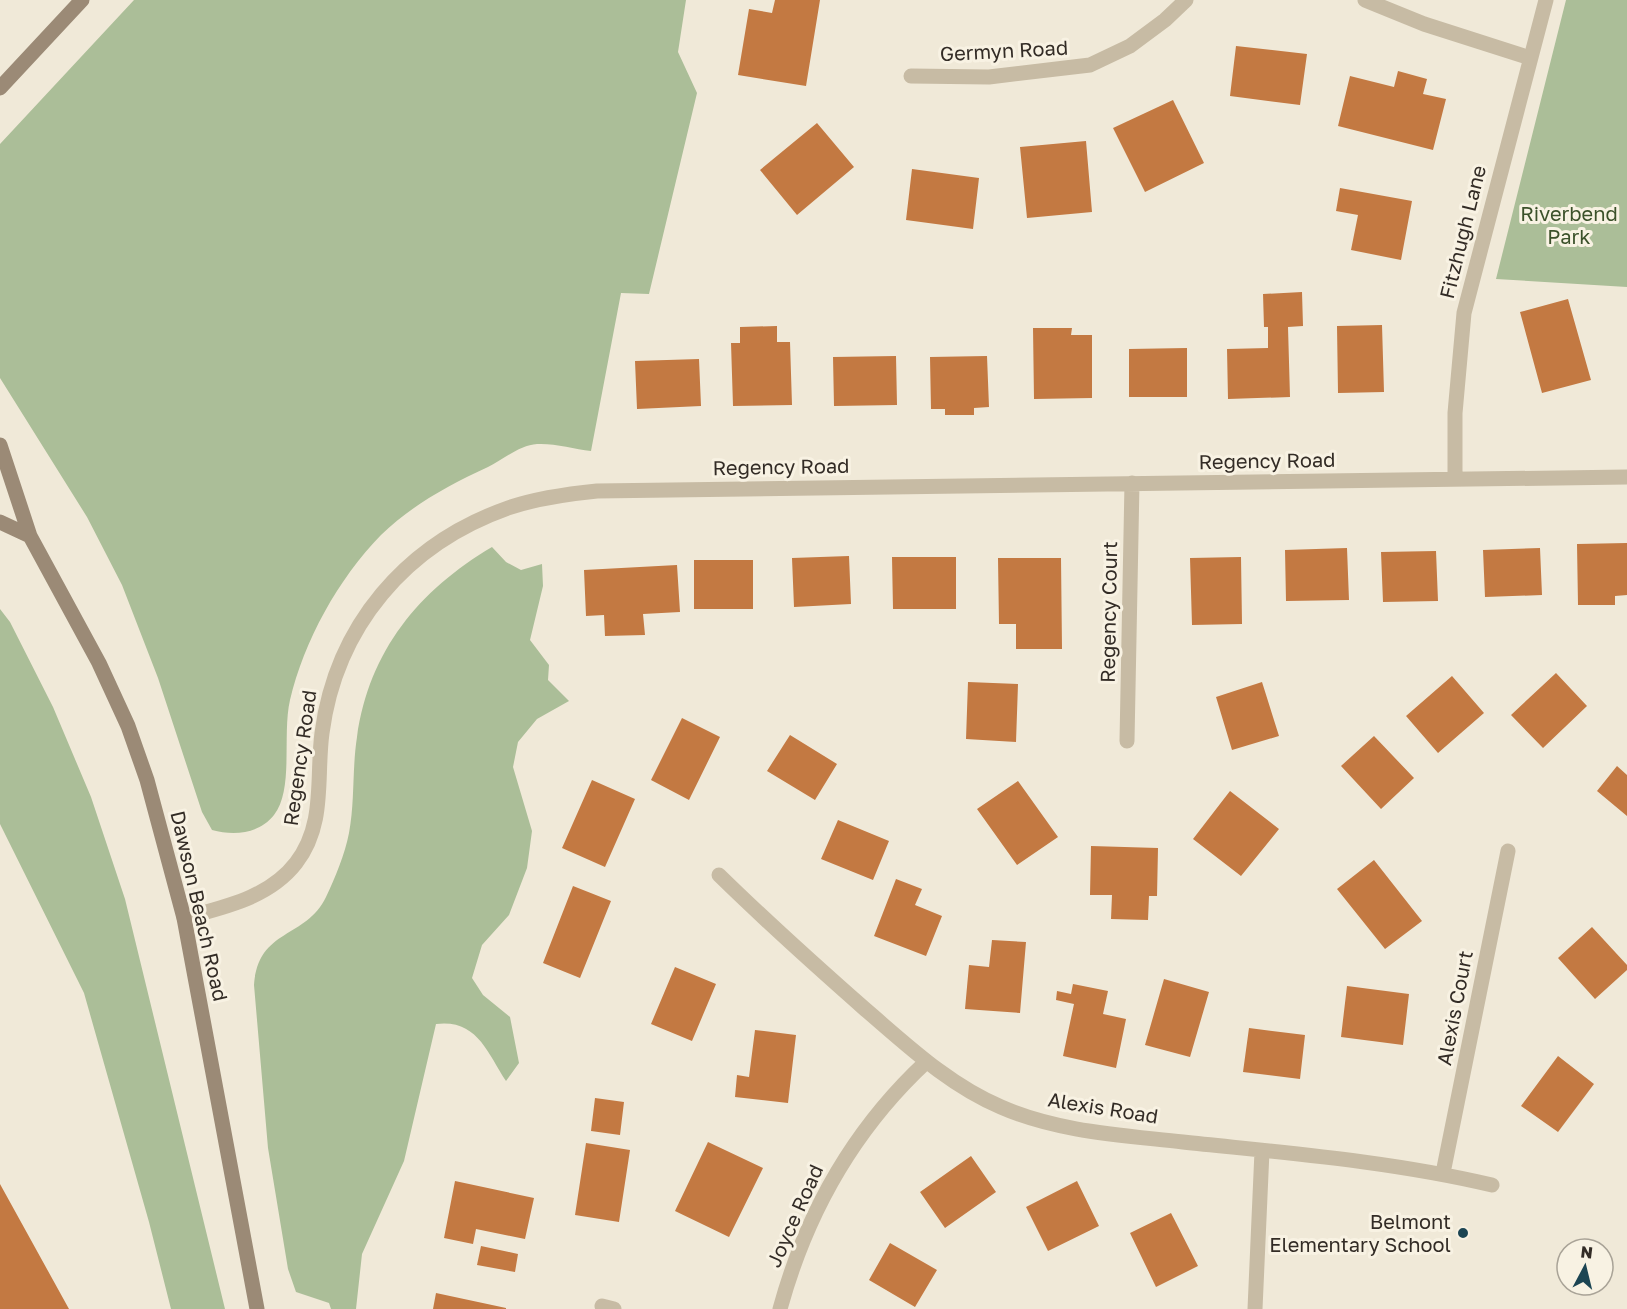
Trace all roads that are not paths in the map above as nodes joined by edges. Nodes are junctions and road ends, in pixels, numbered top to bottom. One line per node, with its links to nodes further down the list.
1 (82, 0): 7 (street)
2 (1186, 0): 6 (street, Germyn Road)
3 (1365, 0): 5 (street)
4 (1546, 0): 5 (street, Fitzhugh Lane)
5 (1530, 58): 10 (street, Fitzhugh Lane)
6 (911, 76)
7 (0, 88)
8 (0, 445): 13 (street, Dawson Beach Road)
9 (1627, 477): 10 (street, Regency Road)
10 (1455, 479): 11 (street, Regency Road)
11 (1132, 483): 14 (street, Regency Court); 17 (street, Regency Road)
12 (0, 522): 13 (street)
13 (30, 536): 17 (street, Dawson Beach Road)
14 (1127, 741)
15 (1508, 851): 20 (street, Alexis Court)
16 (719, 875): 18 (street, Alexis Road)
17 (184, 918): 22 (street, Dawson Beach Road)
18 (926, 1062): 19 (street, Alexis Road); 23 (street, Joyce Road)
19 (1262, 1151): 20 (street, Alexis Road); 24 (street)
20 (1443, 1173): 21 (street, Alexis Road)
21 (1492, 1185)
22 (257, 1309)
23 (780, 1309)
24 (1255, 1309)

